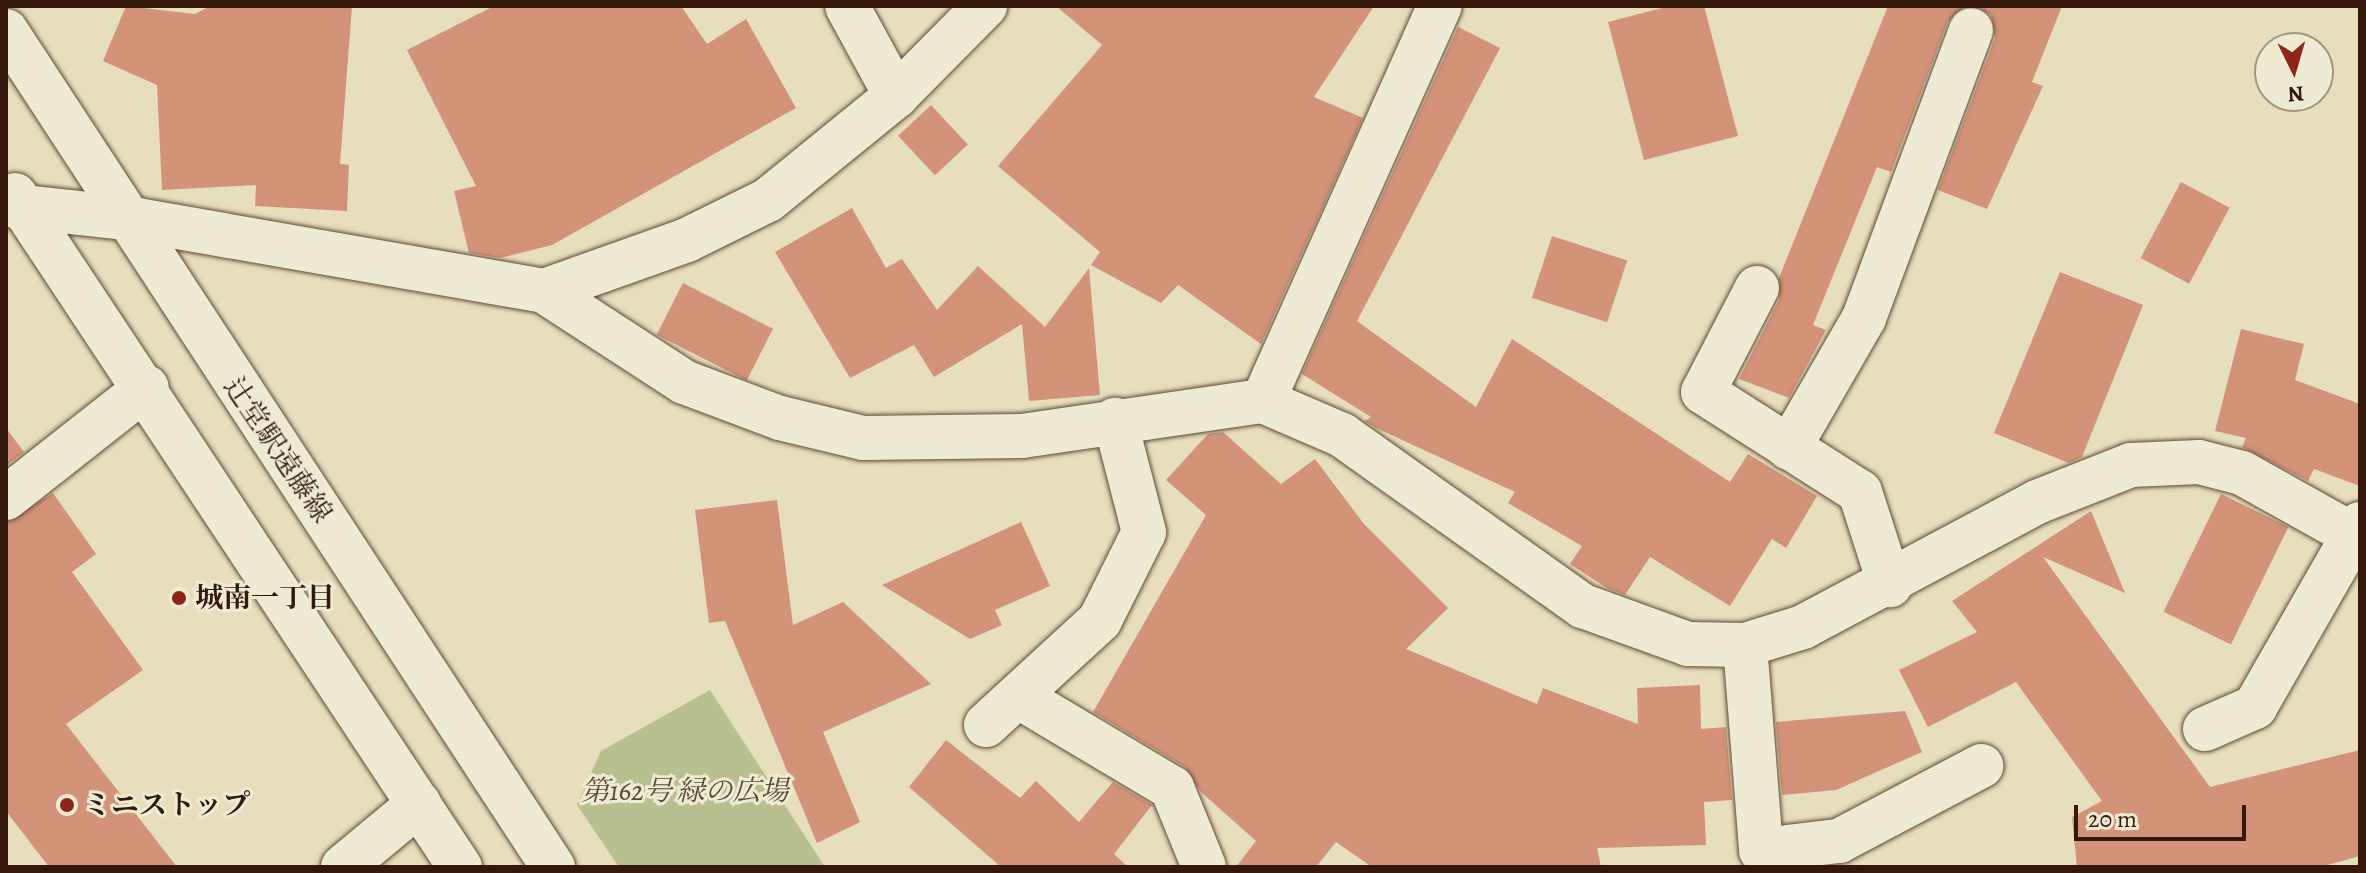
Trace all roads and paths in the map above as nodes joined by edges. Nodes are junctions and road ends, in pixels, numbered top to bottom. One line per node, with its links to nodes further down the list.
1 (847, 6): 6 (street)
2 (985, 6): 6 (street)
3 (1440, 6): 12 (street)
4 (1971, 30): 14 (street)
5 (6, 31): 8 (street, 辻堂駅遠藤線)
6 (896, 96): 10 (street)
7 (13, 199): 8 (street); 11 (street)
8 (126, 218): 10 (street); 26 (street, 辻堂駅遠藤線)
9 (1757, 288): 14 (street)
10 (544, 291): 13 (street)
11 (147, 387): 15 (street); 23 (street)
12 (1263, 401): 13 (street); 18 (street)
13 (1115, 420): 19 (street)
14 (1789, 448): 17 (street)
15 (6, 498)
16 (2358, 533): 17 (street); 21 (street)
17 (1890, 585): 18 (street)
18 (1745, 645): 22 (street)
19 (1021, 698): 20 (street); 27 (street)
20 (986, 725)
21 (2205, 729)
22 (1981, 766)
23 (419, 804): 24 (street); 25 (street)
24 (343, 867)
25 (460, 867)
26 (553, 867)
27 (1204, 867)

